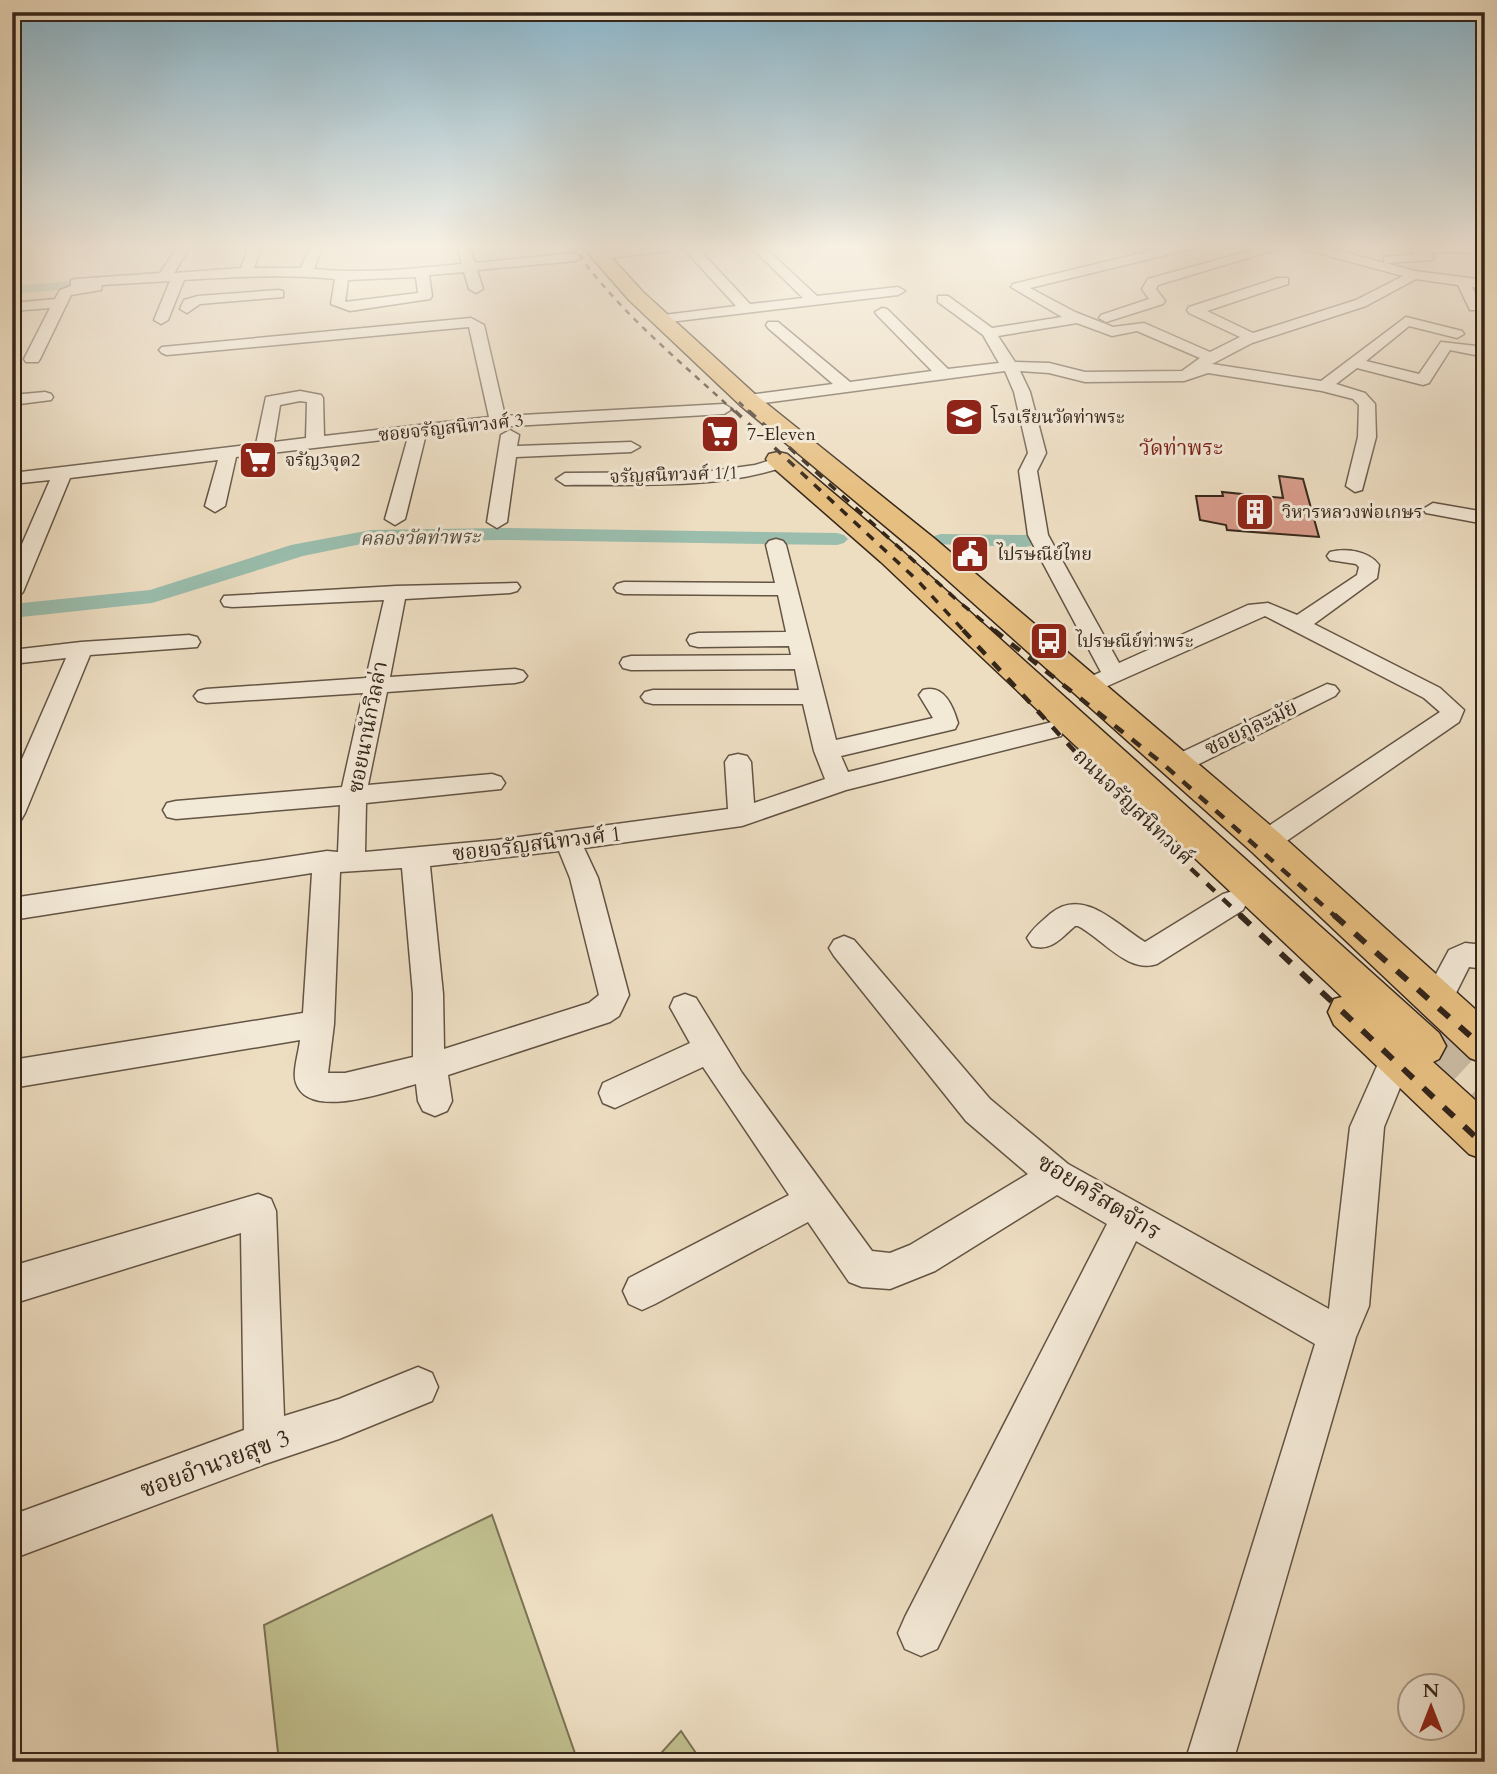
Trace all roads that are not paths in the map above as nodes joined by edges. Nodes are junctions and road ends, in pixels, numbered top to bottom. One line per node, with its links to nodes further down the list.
1 (47, 328): 22 (street)
2 (393, 328): 19 (street)
3 (478, 328): 34 (street)
4 (670, 328): 32 (main road, ถนนจรัญสนิทวงศ์)
5 (777, 328): 28 (street)
6 (898, 328): 25 (street)
7 (982, 328): 16 (street)
8 (1028, 328): 16 (street)
9 (1103, 328): 10 (street)
10 (1131, 328)
11 (1143, 328): 21 (street)
12 (1231, 328): 18 (street)
13 (1282, 328): 18 (street)
14 (1396, 328): 23 (street)
15 (1432, 328): 17 (street)
16 (989, 333): 24 (street)
17 (1457, 334)
18 (1253, 338): 21 (street)
19 (167, 350)
20 (1485, 352): 23 (street)
21 (1210, 357): 26 (street)
22 (32, 359)
23 (1353, 362): 29 (street)
24 (1010, 366): 25 (street); 26 (street); 69 (street)
25 (943, 373): 28 (street)
26 (1184, 376): 29 (street)
27 (700, 386): 33 (main road)
28 (845, 386): 32 (street)
29 (1324, 386): 46 (street)
30 (45, 397): 31 (street)
31 (12, 400)
32 (748, 400): 42 (main road, ถนนจรัญสนิทวงศ์)
33 (724, 409): 34 (street, ซอยจรัญสนิทวงศ์ 3); 35 (main road)
34 (505, 421): 36 (street, ซอยจรัญสนิทวงศ์ 3); 40 (street)
35 (743, 427)
36 (418, 430): 37 (street, ซอยจรัญสนิทวงศ์ 3); 50 (street)
37 (315, 443): 39 (street, ซอยจรัญสนิทวงศ์ 3); 39 (street)
38 (631, 447): 40 (street)
39 (264, 449): 41 (street, ซอยจรัญสนิทวงศ์ 3)
40 (509, 452): 51 (street)
41 (228, 454): 43 (street, ซอยจรัญสนิทวงศ์ 3); 47 (street)
42 (786, 458): 45 (street, จรัญสนิทวงศ์ 1/1); 69 (main road, ถนนจรัญสนิทวงศ์); 76 (main road, ถนนจรัญสนิทวงศ์); 100 (main road, ถนนจรัญสนิทวงศ์)
43 (62, 474): 44 (street, ซอยจรัญสนิทวงศ์ 3); 57 (street)
44 (12, 479)
45 (565, 479)
46 (1355, 486)
47 (215, 506)
48 (1433, 509): 49 (street)
49 (1485, 518)
50 (395, 519)
51 (497, 522)
52 (776, 545): 56 (street)
53 (1337, 556): 60 (street)
54 (510, 587): 58 (street)
55 (624, 588): 56 (street)
56 (787, 589): 61 (street)
57 (12, 592)
58 (397, 592): 59 (street); 70 (street, ซอยนานักวิลล่า)
59 (232, 601)
60 (1300, 623): 69 (street); 87 (street)
61 (799, 639): 62 (street); 66 (street)
62 (698, 640)
63 (189, 642): 64 (street)
64 (81, 649): 65 (street); 84 (street)
65 (12, 657)
66 (804, 662): 67 (street); 74 (street)
67 (631, 663)
68 (515, 676): 70 (street)
69 (1100, 680): 79 (main road, ถนนจรัญสนิทวงศ์)
70 (376, 685): 73 (street); 82 (street, ซอยนานักวิลล่า)
71 (1327, 691): 79 (street, ซอยภู่ละมัย)
72 (931, 695): 77 (street)
73 (206, 696)
74 (813, 697): 75 (street); 77 (street)
75 (653, 698)
76 (1052, 730): 81 (street, ซอยจรัญสนิทวงศ์ 1); 90 (main road, ถนนจรัญสนิทวงศ์)
77 (826, 751): 81 (street)
78 (737, 762): 85 (street)
79 (1176, 765): 87 (main road, ถนนจรัญสนิทวงศ์)
80 (492, 783): 82 (street)
81 (840, 783): 85 (street, ซอยจรัญสนิทวงศ์ 1)
82 (353, 795): 83 (street); 89 (street, ซอยนานักวิลล่า)
83 (176, 810)
84 (12, 813)
85 (742, 817): 86 (street, ซอยจรัญสนิทวงศ์ 1)
86 (568, 841): 88 (street, ซอยจรัญสนิทวงศ์ 1); 101 (street)
87 (1265, 842): 95 (main road, ถนนจรัญสนิทวงศ์)
88 (415, 858): 89 (street, ซอยจรัญสนิทวงศ์ 1); 101 (street)
89 (339, 862): 91 (street, ซอยจรัญสนิทวงศ์ 1); 97 (street, ซอยนานักวิลล่า)
90 (1233, 902): 92 (street); 100 (main road, ถนนจรัญสนิทวงศ์)
91 (12, 909)
92 (1042, 938)
93 (844, 948): 106 (street, ซอยคริสตจักร)
94 (1485, 957): 95 (street)
95 (1436, 1002): 98 (main road, ถนนจรัญสนิทวงศ์)
96 (685, 1007): 99 (street)
97 (317, 1024): 101 (street, ซอยนานักวิลล่า); 102 (street)
98 (1485, 1045)
99 (709, 1049): 103 (street); 107 (street)
100 (1423, 1049): 105 (main road, ถนนจรัญสนิทวงศ์); 111 (street)
101 (431, 1067): 104 (street)
102 (12, 1074)
103 (615, 1093)
104 (435, 1101)
105 (1485, 1139)
106 (1056, 1176): 107 (street); 108 (street, ซอยคริสตจักร)
107 (813, 1201): 110 (street)
108 (1129, 1217): 111 (street, ซอยคริสตจักร); 115 (street)
109 (12, 1285): 113 (street)
110 (642, 1291)
111 (1337, 1335): 116 (street)
112 (418, 1387): 113 (street, ซอยอำนวยสุข 3)
113 (265, 1443): 114 (street, ซอยอำนวยสุข 3)
114 (12, 1538)
115 (922, 1633)
116 (1209, 1762)

